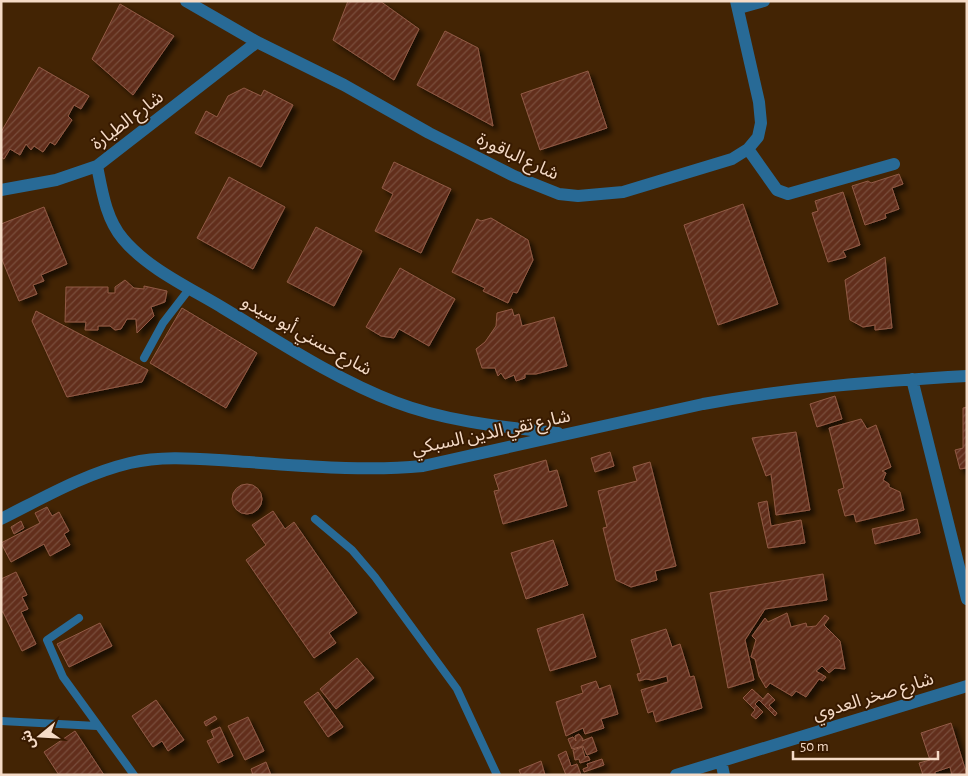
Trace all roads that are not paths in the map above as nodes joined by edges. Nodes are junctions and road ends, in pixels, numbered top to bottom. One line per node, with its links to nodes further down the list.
1 (186, 1): 4 (street, شارع الباقورة)
2 (764, 1): 3 (street)
3 (737, 5): 5 (street)
4 (257, 42): 5 (street, شارع الباقورة); 7 (street, شارع الطيارة)
5 (748, 149): 6 (street)
6 (894, 164)
7 (97, 166): 8 (street, شارع الطيارة); 9 (street, شارع حسني أبو سيدو)
8 (1, 190)
9 (190, 288): 10 (lane); 13 (street, شارع حسني أبو سيدو)
10 (144, 358)
11 (967, 376): 12 (street, شارع تقي الدين السبكي)
12 (912, 379): 13 (street, شارع تقي الدين السبكي); 16 (street)
13 (568, 434): 14 (street, شارع تقي الدين السبكي)
14 (1, 519)
15 (315, 519): 23 (lane)
16 (967, 599)
17 (79, 618): 20 (lane)
18 (967, 686): 21 (street, شارع صخر العدوي)
19 (1, 721): 20 (lane)
20 (97, 726): 22 (lane)
21 (722, 761): 24 (street, شارع صخر العدوي); 25 (street)
22 (134, 775)
23 (497, 775)
24 (676, 775)
25 (724, 775)

